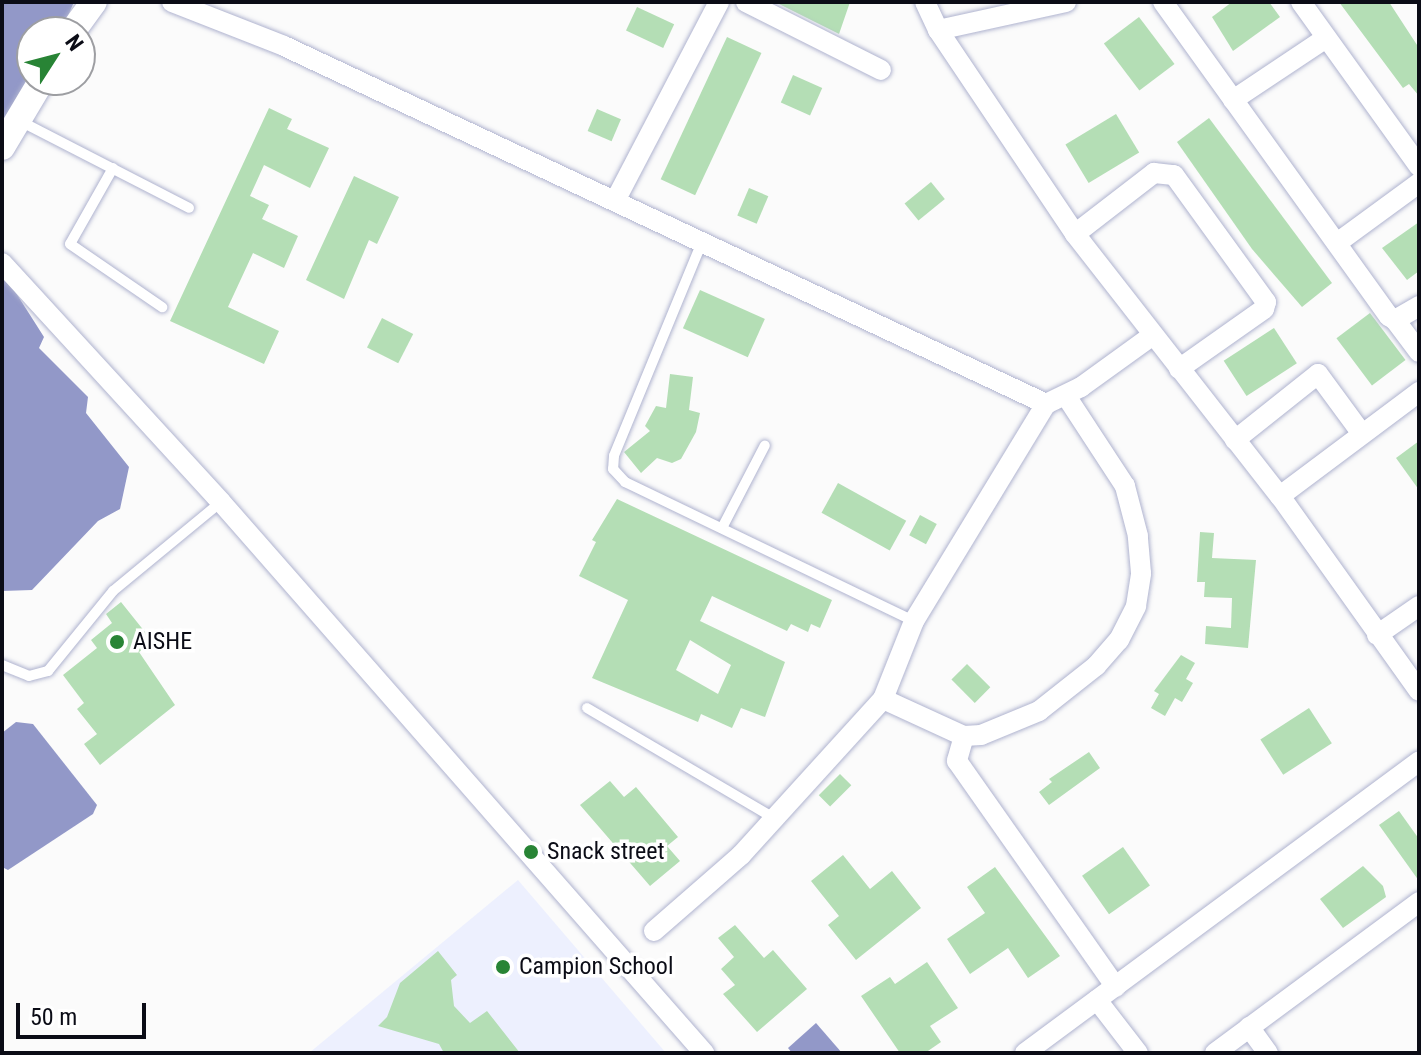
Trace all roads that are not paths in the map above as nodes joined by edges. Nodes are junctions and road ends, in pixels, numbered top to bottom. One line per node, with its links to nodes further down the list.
1 (172, 2): 18 (street)
2 (719, 2): 18 (street)
3 (746, 2): 10 (street)
4 (925, 2): 8 (street)
5 (1066, 2): 8 (street)
6 (1163, 2): 12 (street)
7 (1301, 2): 9 (street)
8 (938, 30): 20 (street)
9 (1326, 38): 12 (street); 15 (street)
10 (881, 70)
11 (33, 96): 13 (street)
12 (1233, 100): 22 (street)
13 (19, 120): 14 (street); 16 (lane)
14 (2, 147)
15 (1419, 166)
16 (113, 168): 19 (lane); 25 (lane)
17 (1419, 183): 22 (street)
18 (615, 201): 21 (street)
19 (189, 208)
20 (1075, 234): 27 (street); 29 (street)
21 (702, 242): 32 (street); 38 (lane)
22 (1337, 243): 26 (street)
23 (2, 263): 37 (street)
24 (1419, 306): 26 (street)
25 (162, 307)
26 (1395, 320): 28 (street)
27 (1153, 335): 29 (street); 31 (street)
28 (1419, 352)
29 (1179, 369): 34 (street)
30 (1419, 392): 33 (street)
31 (1066, 396): 32 (street); 46 (street)
32 (1046, 404): 40 (street)
33 (1362, 434): 34 (street); 36 (street)
34 (1235, 440): 36 (street)
35 (765, 445): 38 (lane)
36 (1280, 496): 41 (street)
37 (221, 502): 42 (lane); 54 (street)
38 (722, 528): 40 (lane)
39 (1419, 606): 41 (street)
40 (914, 621): 44 (street)
41 (1377, 635): 43 (street)
42 (2, 665)
43 (1419, 691)
44 (883, 699): 46 (street); 48 (street)
45 (587, 708): 48 (lane)
46 (964, 736): 51 (street)
47 (1419, 761): 51 (street)
48 (774, 818): 50 (street)
49 (1419, 902): 53 (street)
50 (654, 931)
51 (1116, 987): 52 (street)
52 (1097, 1000): 55 (street); 56 (street)
53 (1249, 1027): 57 (street); 58 (street)
54 (704, 1053)
55 (1025, 1053)
56 (1138, 1053)
57 (1215, 1053)
58 (1268, 1053)

